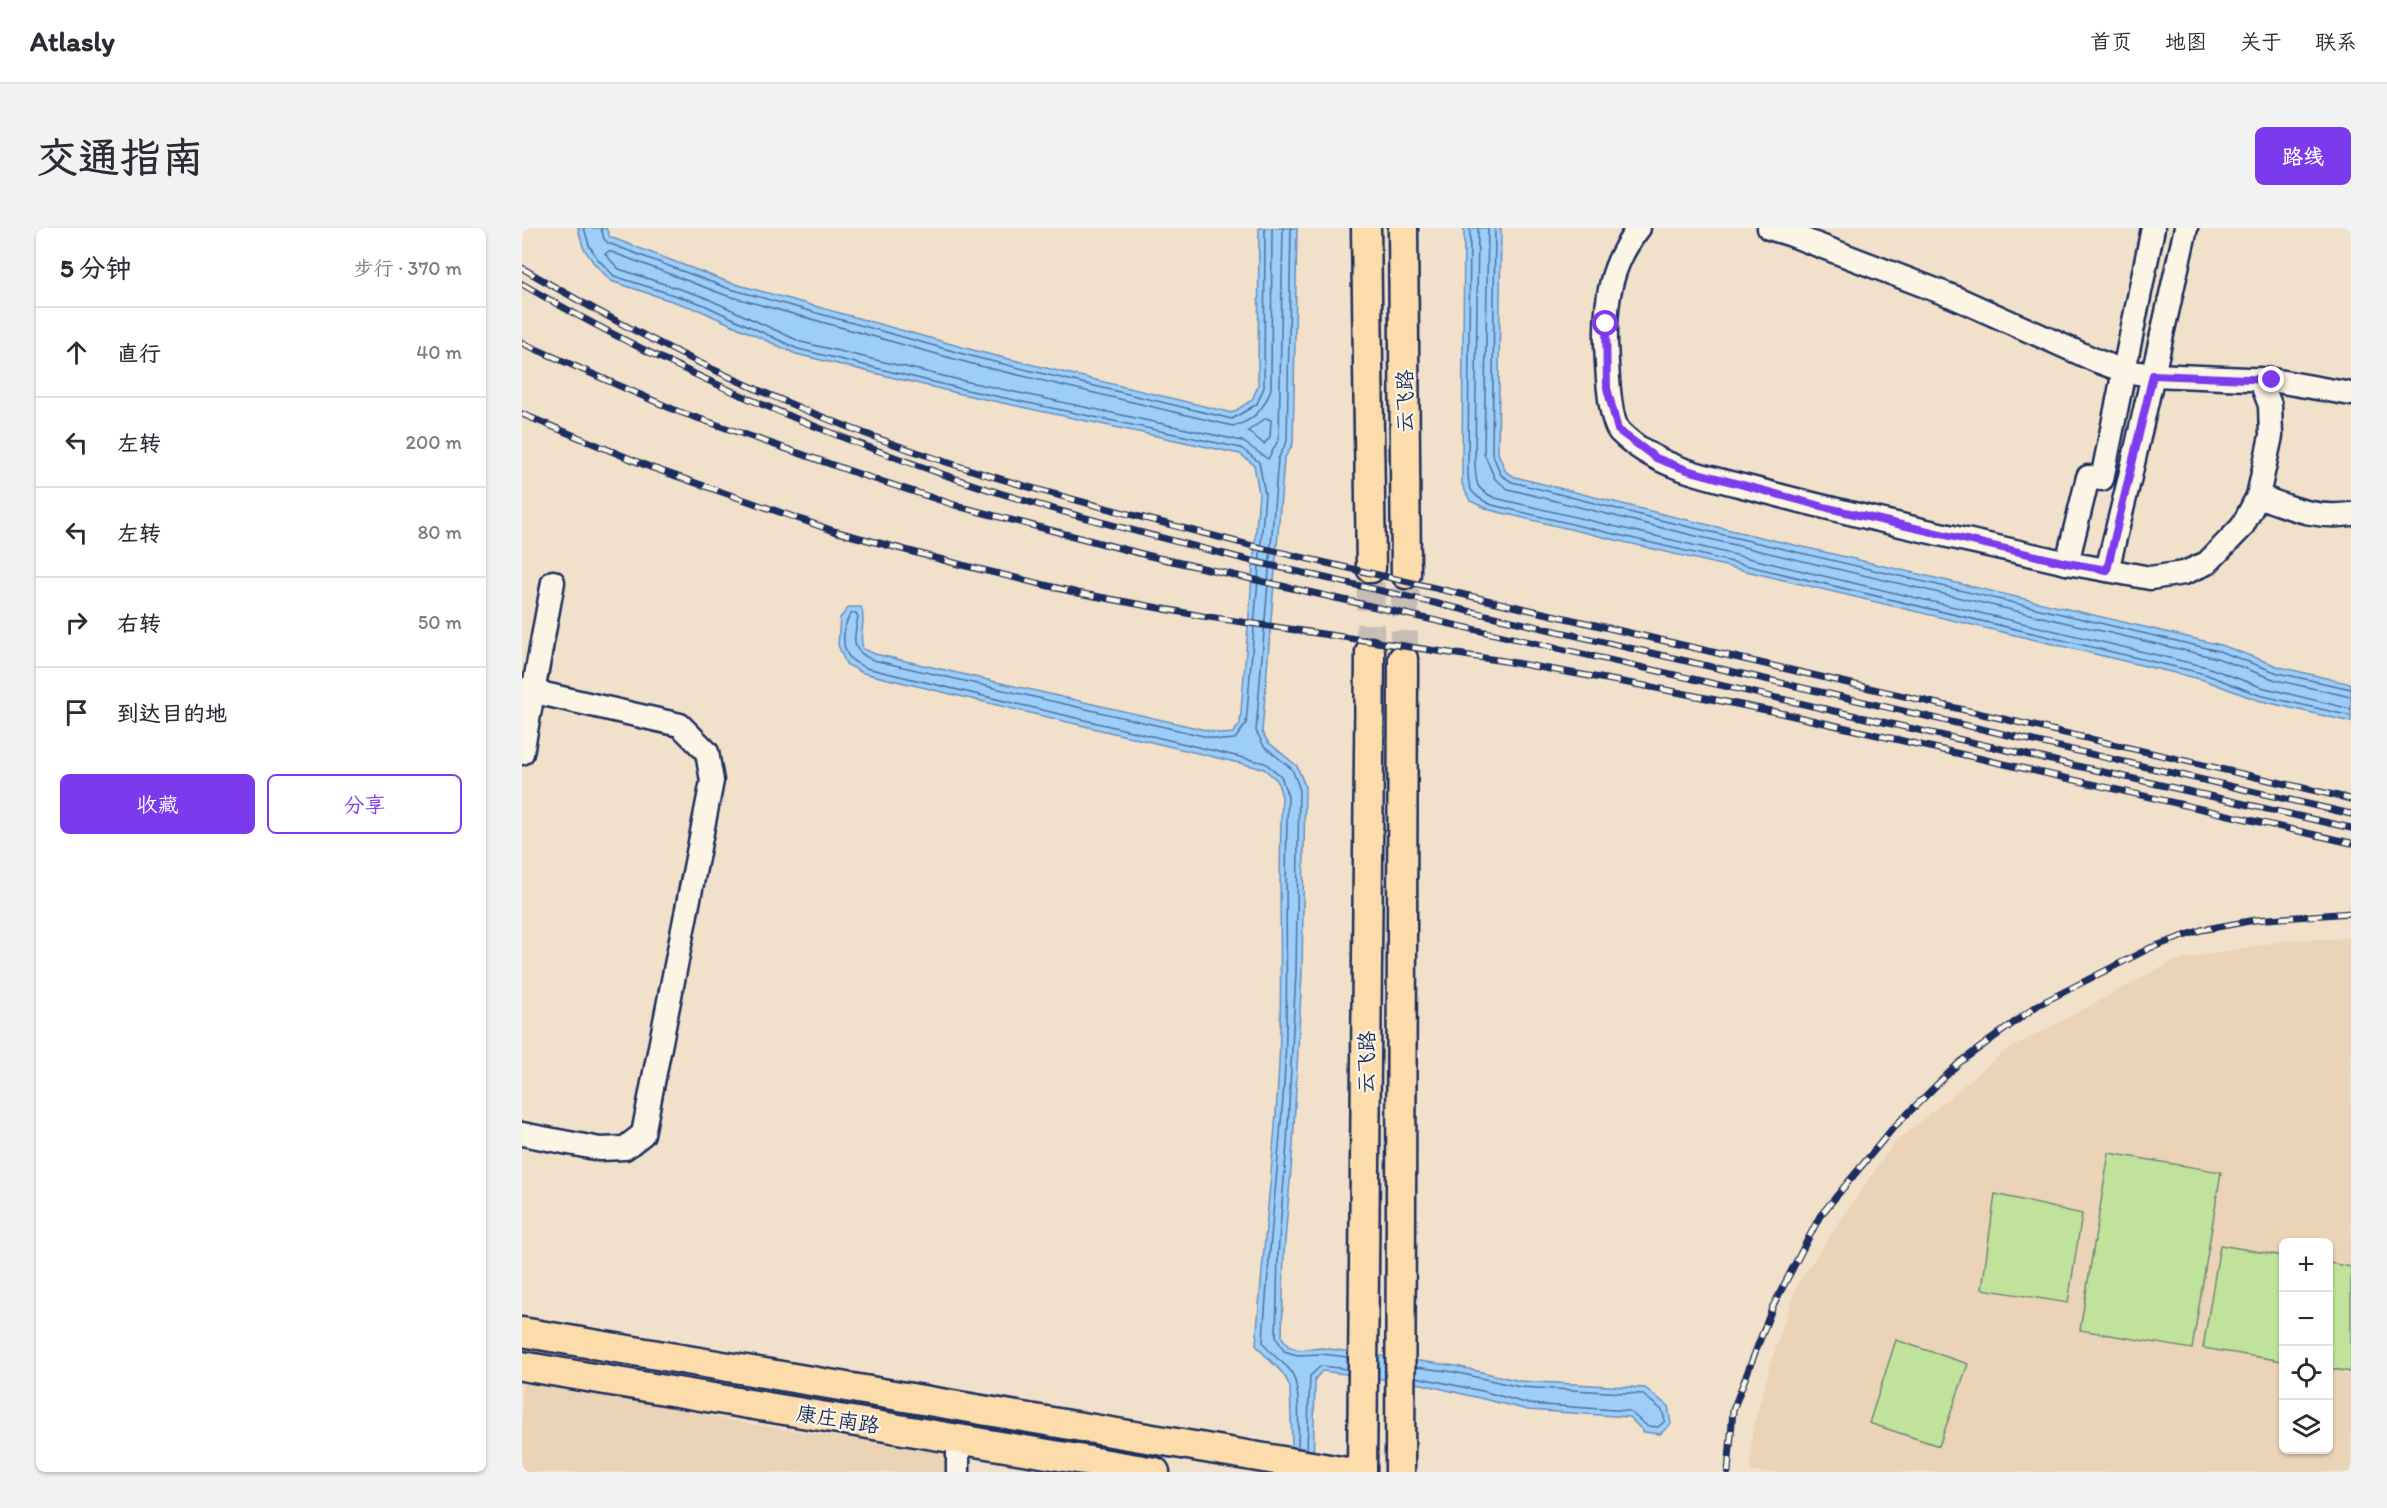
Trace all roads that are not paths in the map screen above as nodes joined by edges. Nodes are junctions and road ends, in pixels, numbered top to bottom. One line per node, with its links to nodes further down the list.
1 (1639, 228): 13 (street)
2 (1769, 228): 7 (street)
3 (2153, 228): 7 (street)
4 (2186, 228): 8 (street)
5 (1367, 236): 14 (main road, 云飞路)
6 (1403, 236): 16 (main road, 云飞路)
7 (2124, 371): 8 (street); 13 (street)
8 (2153, 375): 9 (street); 15 (street)
9 (2260, 379): 10 (street); 11 (street)
10 (2351, 394)
11 (2258, 496): 12 (street); 15 (street)
12 (2351, 514)
13 (2067, 563): 15 (street)
14 (1371, 568)
15 (2107, 570)
16 (1406, 574)
17 (553, 582): 20 (street)
18 (1370, 652): 29 (main road, 云飞路)
19 (1403, 659): 30 (main road, 云飞路)
20 (527, 691): 21 (street); 22 (street)
21 (522, 753)
22 (522, 1134)
23 (522, 1332): 28 (main road)
24 (522, 1366): 25 (main road, 康庄南路)
25 (958, 1439): 26 (street); 27 (main road, 康庄南路)
26 (958, 1472)
27 (1155, 1472)
28 (1347, 1472)
29 (1362, 1472)
30 (1400, 1472)

